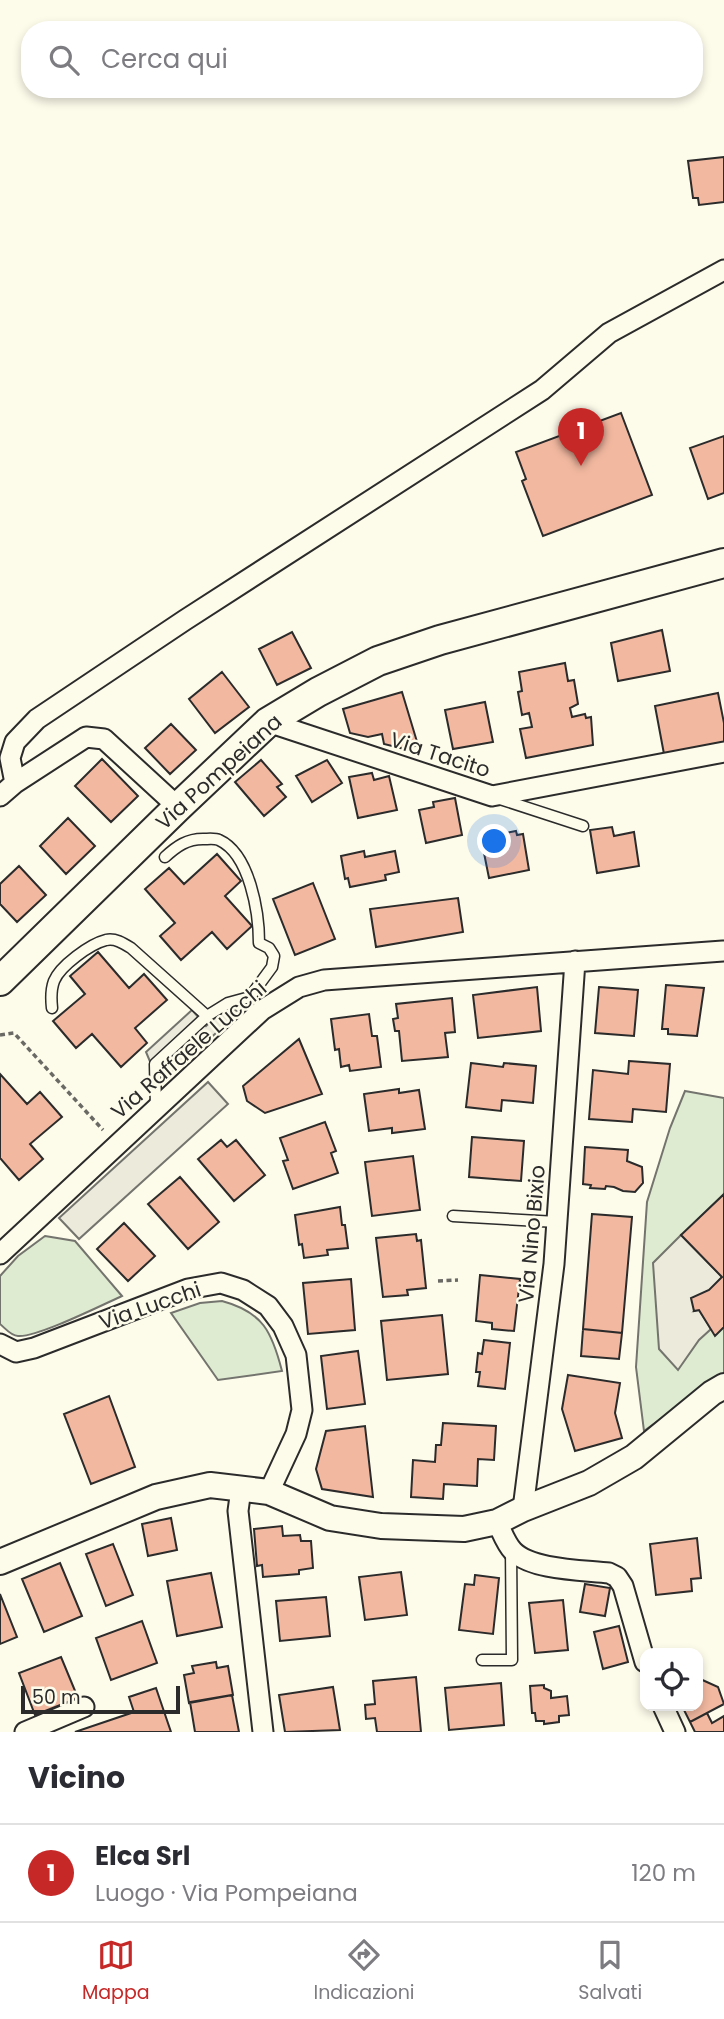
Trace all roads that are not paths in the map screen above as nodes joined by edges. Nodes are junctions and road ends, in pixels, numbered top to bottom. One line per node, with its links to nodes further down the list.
1 (724, 270): 5 (street)
2 (724, 563): 3 (main road, Via Pompeiana)
3 (268, 722): 6 (street, Via Tacito); 7 (main road, Via Pompeiana)
4 (724, 752): 6 (street, Via Tacito)
5 (7, 789): 7 (street)
6 (492, 796): 8 (lane)
7 (178, 807): 12 (main road, Via Pompeiana)
8 (583, 826)
9 (165, 857): 13 (lane)
10 (723, 951): 11 (street, Via Raffaele Lucchi)
11 (575, 961): 13 (street, Via Raffaele Lucchi); 18 (street, Via Nino Bixio)
12 (0, 981)
13 (256, 1003): 15 (lane); 16 (street, Via Raffaele Lucchi)
14 (52, 1008): 15 (lane)
15 (207, 1016): 16 (lane)
16 (156, 1109): 19 (street, Via Raffaele Lucchi)
17 (453, 1216): 18 (lane)
18 (557, 1222): 24 (street, Via Nino Bixio)
19 (0, 1254)
20 (0, 1344): 23 (street, Via Lucchi)
21 (724, 1386): 24 (street)
22 (241, 1489): 23 (street); 27 (street); 33 (street)
23 (270, 1492): 25 (street)
24 (523, 1509): 25 (street)
25 (497, 1522): 26 (street)
26 (511, 1550): 28 (street); 29 (lane)
27 (0, 1562)
28 (641, 1648)
29 (482, 1660)
30 (83, 1707): 32 (street)
31 (665, 1711): 34 (street)
32 (25, 1732)
33 (263, 1732)
34 (675, 1732)

